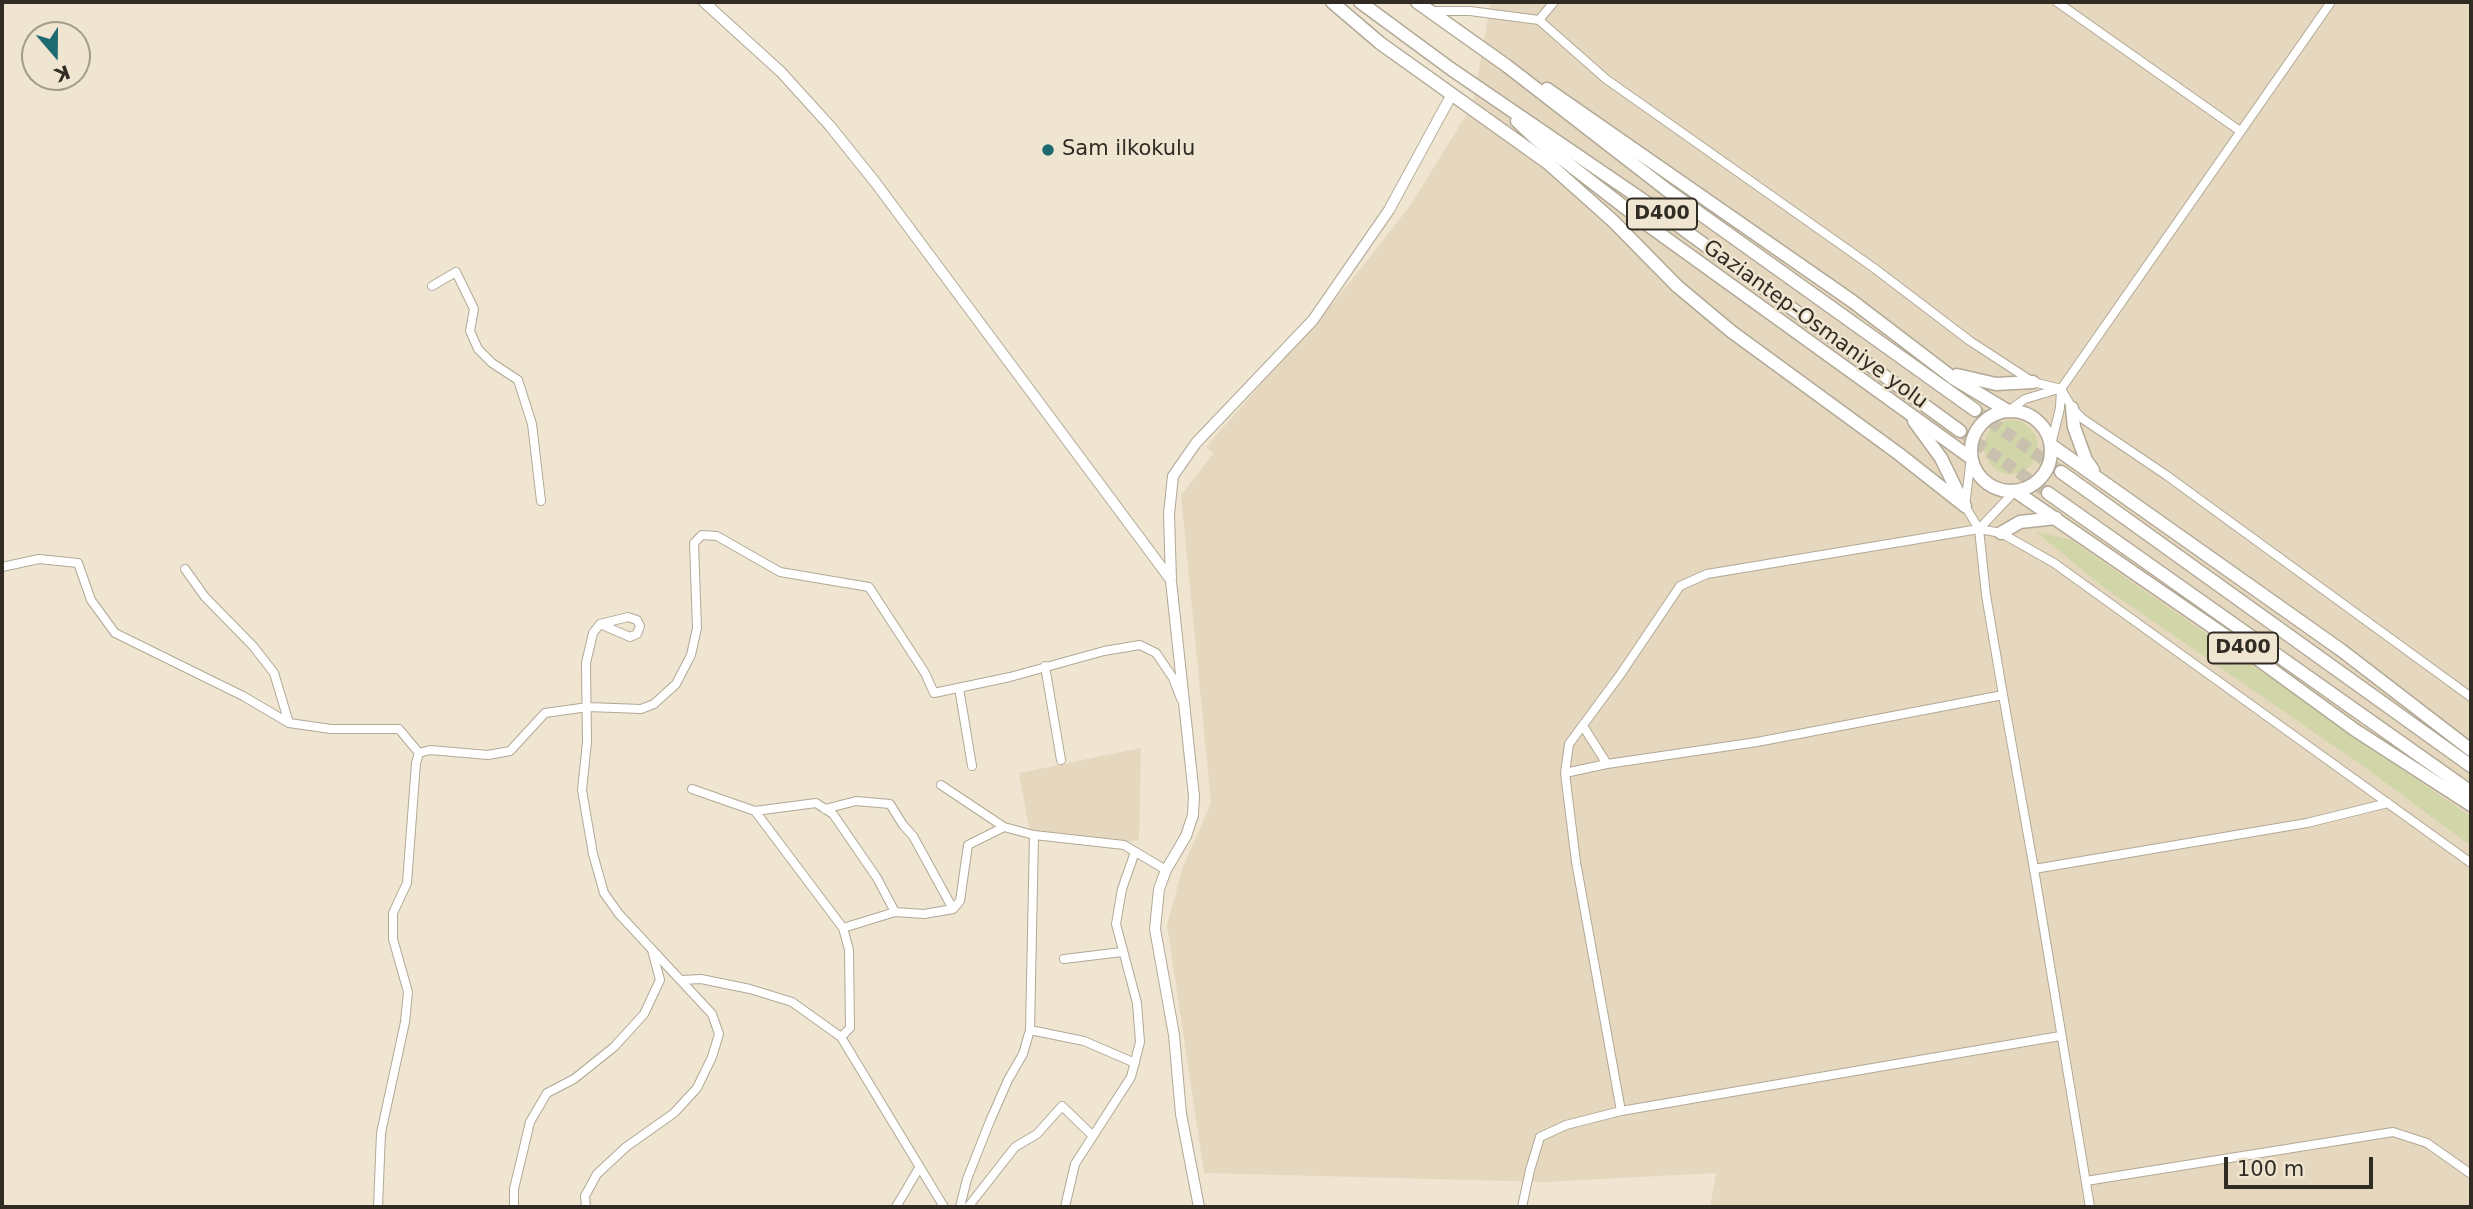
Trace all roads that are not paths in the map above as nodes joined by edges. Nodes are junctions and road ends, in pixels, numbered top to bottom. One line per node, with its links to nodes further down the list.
1 (704, 2): 38 (street)
2 (1332, 2): 13 (highway)
3 (1360, 2): 14 (highway, Gaziantep-Osmaniye yolu / D400)
4 (1417, 2): 9 (highway, Gaziantep-Osmaniye yolu / D400)
5 (1462, 2): 10 (street)
6 (1555, 2): 11 (street)
7 (2057, 2): 15 (street)
8 (2332, 2): 15 (street)
9 (1430, 11): 10 (street); 12 (highway, Gaziantep-Osmaniye yolu / D400)
10 (1470, 11): 11 (street)
11 (1539, 20): 18 (street)
12 (1507, 66): 17 (highway, D400); 21 (highway, Gaziantep-Osmaniye yolu / D400)
13 (1452, 94): 32 (highway); 38 (street)
14 (1495, 99): 23 (highway, D400); 24 (highway, Gaziantep-Osmaniye yolu / D400)
15 (2239, 131): 19 (street)
16 (432, 286): 31 (street)
17 (1946, 372): 18 (highway, D400); 22 (highway, D400)
18 (2033, 382): 19 (street)
19 (2061, 389): 20 (street); 22 (street); 25 (street)
20 (2072, 408): 28 (highway, D400); 43 (street)
21 (1975, 410)
22 (2008, 411): 25 (highway, D400); 26 (highway)
23 (1907, 412): 26 (highway, D400); 32 (highway, D400)
24 (1960, 431)
25 (2051, 445): 28 (highway, D400); 29 (highway)
26 (1971, 458): 29 (highway, D400); 32 (street)
27 (2061, 472): 53 (highway)
28 (2097, 476): 48 (highway, D400)
29 (2015, 491): 33 (highway, D400); 34 (street)
30 (2048, 493): 57 (highway)
31 (541, 501)
32 (1965, 506): 34 (street)
33 (2056, 518): 35 (highway); 59 (highway, D400)
34 (1979, 529): 35 (street); 42 (street); 47 (street)
35 (2001, 533): 58 (street)
36 (2, 567): 46 (street)
37 (185, 569): 46 (street)
38 (1171, 581): 45 (street)
39 (600, 624): 44 (street)
40 (1045, 666): 41 (street); 45 (street); 50 (street)
41 (959, 688): 44 (street); 52 (street)
42 (2003, 695): 51 (street); 66 (street)
43 (2471, 697)
44 (588, 707): 49 (street); 71 (street)
45 (1185, 712): 67 (street)
46 (289, 723): 49 (street)
47 (1583, 726): 51 (street); 54 (street)
48 (2471, 750)
49 (419, 753): 84 (street)
50 (1061, 760)
51 (1607, 764): 54 (street)
52 (972, 766)
53 (2471, 766)
54 (1565, 773): 79 (street)
55 (941, 785): 62 (street)
56 (692, 789): 61 (street)
57 (2471, 792)
58 (2388, 803): 65 (street); 66 (street)
59 (2471, 805)
60 (825, 809): 61 (street); 68 (street); 69 (street)
61 (755, 811): 70 (street)
62 (1004, 827): 63 (street); 68 (street)
63 (1034, 835): 64 (street); 75 (street)
64 (1135, 852): 67 (street); 72 (street)
65 (2471, 863)
66 (2035, 869): 76 (street)
67 (1166, 870): 92 (street)
68 (953, 909): 69 (street)
69 (895, 912): 70 (street)
70 (843, 928): 77 (street)
71 (651, 947): 74 (street); 85 (street)
72 (1122, 952): 73 (street); 78 (street)
73 (1064, 959)
74 (682, 980): 77 (street); 86 (street)
75 (1030, 1030): 78 (street); 89 (street)
76 (2060, 1035): 79 (street); 83 (street)
77 (841, 1037): 81 (street)
78 (1135, 1063): 80 (street)
79 (1621, 1111): 93 (street)
80 (1092, 1135): 90 (street); 91 (street)
81 (919, 1168): 87 (street); 88 (street)
82 (2471, 1174): 83 (street)
83 (2086, 1181): 94 (street)
84 (378, 1207)
85 (514, 1207)
86 (586, 1207)
87 (896, 1207)
88 (944, 1207)
89 (960, 1207)
90 (968, 1207)
91 (1065, 1207)
92 (1199, 1207)
93 (1522, 1207)
94 (2090, 1207)

